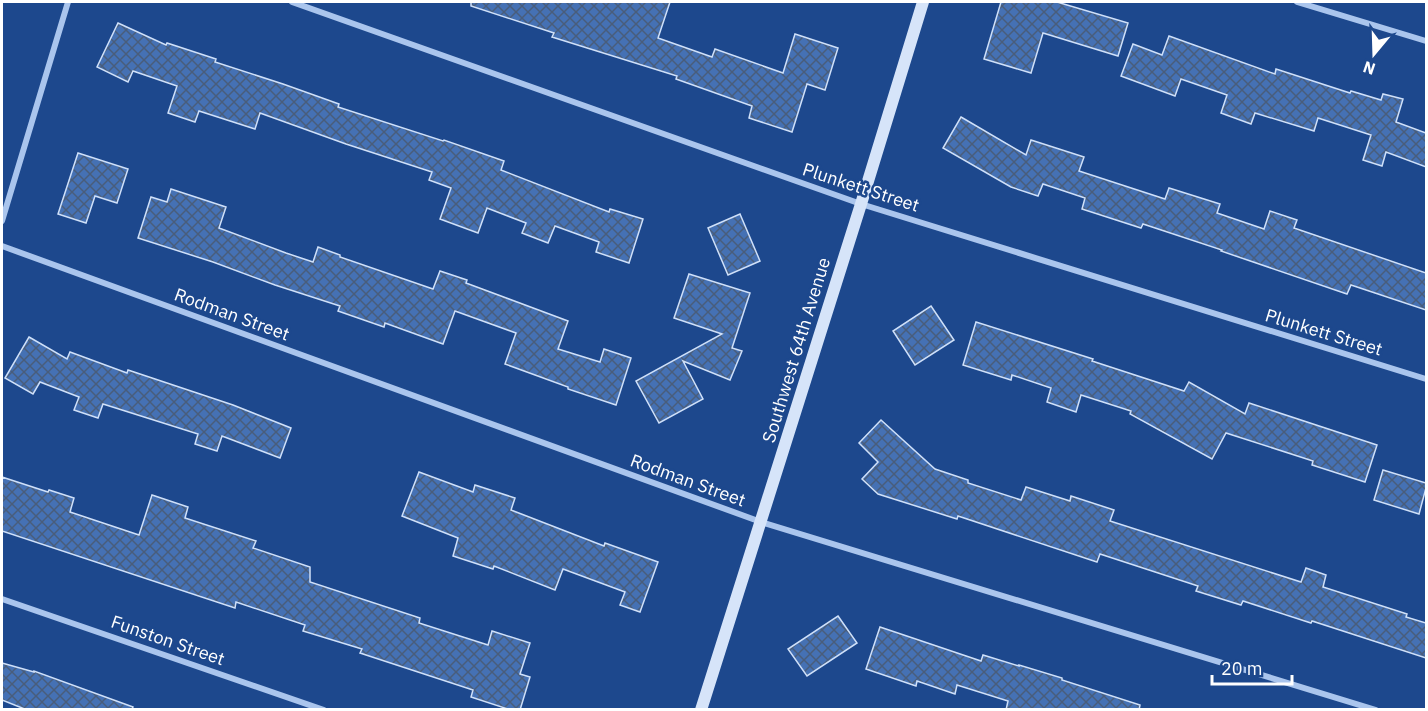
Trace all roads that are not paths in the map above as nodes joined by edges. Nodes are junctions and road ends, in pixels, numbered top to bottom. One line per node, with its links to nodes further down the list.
1 (68, 2): 7 (street)
2 (292, 2): 6 (street, Plunkett Street)
3 (923, 2): 6 (street, Southwest 64th Avenue)
4 (1297, 2): 5 (street)
5 (1426, 41)
6 (861, 204): 9 (street, Plunkett Street); 10 (street, Southwest 64th Avenue)
7 (2, 221)
8 (2, 246): 10 (street, Rodman Street)
9 (1426, 379)
10 (761, 522): 13 (street, Southwest 64th Avenue); 14 (street, Rodman Street)
11 (2, 599): 12 (street, Funston Street)
12 (324, 710)
13 (701, 710)
14 (1376, 710)

